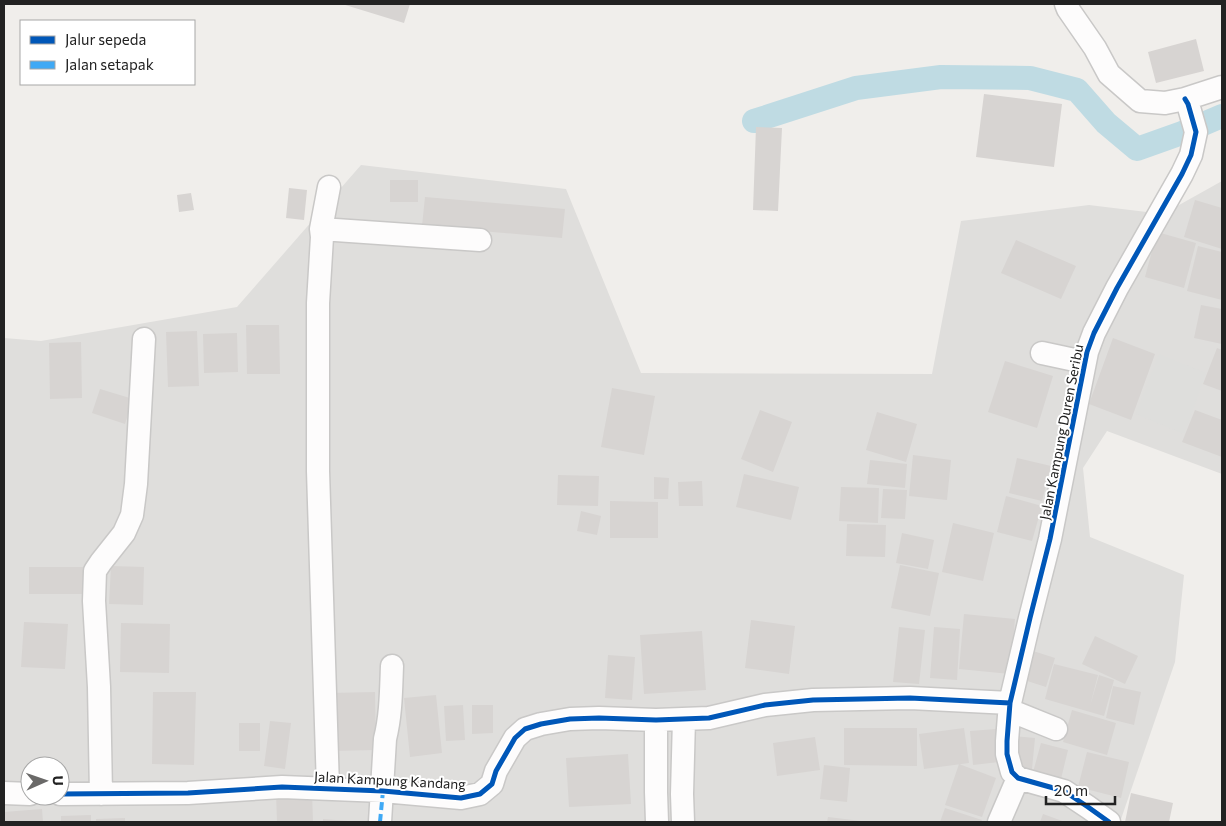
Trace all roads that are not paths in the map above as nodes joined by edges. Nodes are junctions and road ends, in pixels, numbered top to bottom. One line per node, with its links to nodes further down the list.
1 (1066, 4): 3 (street)
2 (1222, 88): 3 (street)
3 (1187, 101): 9 (street, Jalan Kampung Duren Seribu)
4 (329, 187): 5 (street)
5 (322, 240): 6 (street); 16 (street)
6 (480, 240)
7 (144, 339): 21 (street)
8 (1042, 353): 9 (street)
9 (1084, 362): 11 (street, Jalan Kampung Duren Seribu)
10 (392, 666): 17 (street)
11 (1010, 707): 12 (street, Jalan Kampung Kandang); 14 (street, Jalan Kampung Kandang); 15 (street, Jalan Kampung Duren Seribu)
12 (684, 719): 13 (street, Jalan Kampung Kandang); 24 (street)
13 (656, 720): 17 (street, Jalan Kampung Kandang); 23 (street)
14 (1056, 729)
15 (1018, 778): 25 (street); 26 (street)
16 (328, 788): 17 (street, Jalan Kampung Kandang); 21 (street, Jalan Kampung Kandang)
17 (383, 791): 22 (street)
18 (4, 794): 19 (street)
19 (20, 794)
20 (70, 794): 21 (street, Jalan Kampung Kandang)
21 (101, 794)
22 (380, 822)
23 (657, 822)
24 (683, 822)
25 (1000, 822)
26 (1110, 822)

